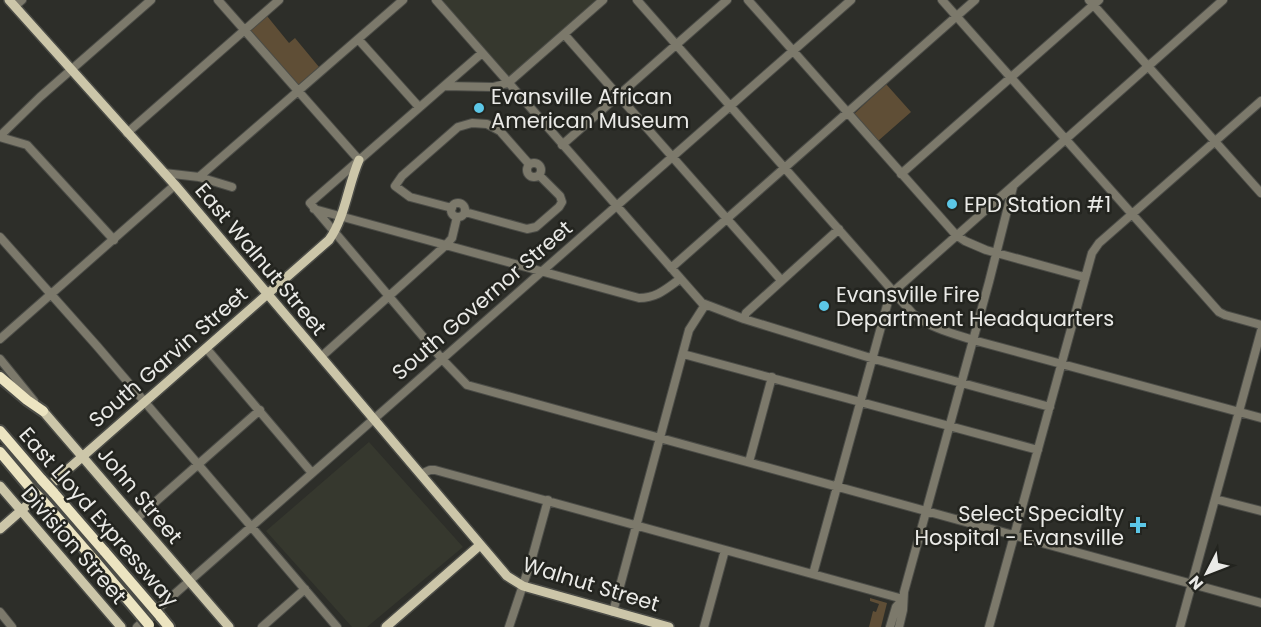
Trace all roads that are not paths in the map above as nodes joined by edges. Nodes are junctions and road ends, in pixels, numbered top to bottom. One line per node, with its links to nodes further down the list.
1 (151, 0): 24 (street)
2 (218, 0): 17 (street)
3 (279, 0): 17 (street)
4 (403, 0): 19 (street)
5 (436, 0): 22 (street)
6 (603, 0): 18 (street)
7 (638, 0): 20 (street)
8 (727, 0): 20 (street)
9 (748, 0): 21 (street)
10 (851, 0): 21 (street, South Governor Street)
11 (942, 0): 16 (street)
12 (975, 0): 16 (street)
13 (1223, 0): 23 (street)
14 (16, 2): 24 (main road, East Walnut Street)
15 (1094, 2): 23 (street); 25 (street)
16 (957, 16): 25 (street); 33 (street)
17 (245, 30): 28 (street); 34 (street)
18 (564, 34): 26 (street); 29 (street)
19 (358, 39): 28 (street); 32 (street)
20 (677, 45): 29 (street); 31 (street)
21 (793, 51): 31 (street, South Governor Street); 33 (street)
22 (482, 53): 26 (street); 27 (street, South Garvin Street)
23 (1148, 67): 36 (street); 37 (street)
24 (71, 70): 34 (main road, East Walnut Street); 35 (street)
25 (1011, 77): 36 (street); 43 (street)
26 (508, 83): 27 (street); 38 (street)
27 (444, 86): 32 (street, South Garvin Street)
28 (299, 91): 40 (street); 44 (street)
29 (618, 96): 38 (street); 39 (street)
30 (1261, 101): 37 (street)
31 (731, 106): 39 (street, South Governor Street); 41 (street)
32 (419, 107): 40 (street, South Garvin Street)
33 (847, 113): 41 (street); 43 (street)
34 (127, 133): 42 (main road, East Walnut Street)
35 (0, 136): 61 (street)
36 (1066, 138): 46 (street); 53 (street)
37 (1215, 141): 48 (street); 53 (street)
38 (562, 145): 49 (street)
39 (673, 158): 49 (street, South Governor Street); 56 (street)
40 (359, 160): 51 (street, South Garvin Street); 54 (main road, South Garvin Street)
41 (784, 167): 56 (street); 57 (street)
42 (164, 173): 44 (street); 45 (main road, East Walnut Street)
43 (901, 174): 59 (street)
44 (199, 177): 47 (street)
45 (175, 185): 61 (street); 71 (main road, East Walnut Street)
46 (1013, 185): 59 (street); 63 (street)
47 (232, 187)
48 (1261, 193)
49 (616, 206): 64 (street); 65 (street, South Governor Street)
50 (452, 208): 52 (street); 52 (street); 55 (street)
51 (314, 209): 54 (street); 58 (street)
52 (465, 212): 55 (street)
53 (1133, 214): 66 (street); 75 (street)
54 (341, 216): 58 (main road, South Garvin Street); 62 (street)
55 (457, 217): 62 (street)
56 (727, 219): 64 (street); 68 (street)
57 (839, 229): 68 (street); 69 (street)
58 (334, 233): 71 (main road, South Garvin Street); 72 (street)
59 (956, 235): 63 (street); 69 (street)
60 (0, 237): 70 (street)
61 (114, 240): 70 (street)
62 (446, 245): 65 (street); 72 (street)
63 (996, 253): 66 (street); 78 (street)
64 (671, 268): 67 (street)
65 (543, 271): 67 (street); 83 (street, South Governor Street)
66 (1084, 277): 85 (street)
67 (680, 279): 73 (street)
68 (781, 280): 74 (street)
69 (894, 291): 78 (street); 82 (street)
70 (52, 294): 77 (street); 90 (street)
71 (268, 294): 79 (main road, South Garvin Street); 81 (main road, East Walnut Street)
72 (389, 297): 81 (street); 83 (street)
73 (705, 305): 74 (street); 80 (street)
74 (744, 319): 82 (street)
75 (1261, 325)
76 (1261, 331): 94 (street)
77 (0, 339)
78 (973, 340): 85 (street); 88 (street)
79 (206, 348): 90 (main road, South Garvin Street); 92 (street)
80 (683, 354): 87 (street); 99 (street)
81 (321, 357): 95 (main road, East Walnut Street)
82 (872, 357): 88 (street); 89 (street)
83 (442, 359): 95 (street, South Governor Street); 99 (street)
84 (0, 360): 93 (street, John Street)
85 (1061, 365): 91 (street); 94 (street)
86 (0, 377): 93 (highway)
87 (772, 377): 89 (street); 103 (street)
88 (960, 382): 91 (street); 97 (street)
89 (861, 401): 97 (street); 108 (street)
90 (145, 402): 102 (main road, South Garvin Street); 104 (street)
91 (1050, 407): 100 (street)
92 (260, 410): 104 (street); 105 (street)
93 (44, 411): 102 (main road, John Street)
94 (1239, 412): 96 (street); 109 (street)
95 (374, 418): 105 (street, South Governor Street); 106 (main road, East Walnut Street)
96 (1261, 418)
97 (949, 425): 100 (street); 113 (street)
98 (0, 432): 130 (highway, East Lloyd Expressway, bridge)
99 (660, 438): 103 (street); 115 (street)
100 (1038, 450): 118 (street)
101 (0, 452): 131 (highway, East Lloyd Expressway, bridge)
102 (83, 456): 111 (main road, South Garvin Street); 114 (main road, John Street)
103 (748, 462): 108 (street)
104 (198, 464): 114 (street); 116 (street)
105 (312, 473): 116 (street, South Governor Street)
106 (421, 474): 110 (street); 119 (main road, East Walnut Street)
107 (0, 486): 111 (main road, Division Street)
108 (837, 486): 113 (street); 121 (street)
109 (1215, 499): 112 (street); 123 (street)
110 (548, 500): 115 (street); 124 (street)
111 (21, 511): 117 (main road, South Garvin Street); 133 (main road, Division Street)
112 (1261, 511)
113 (926, 512): 118 (street); 126 (street)
114 (136, 519): 122 (main road, John Street)
115 (636, 525): 120 (street); 129 (street)
116 (251, 526): 122 (street, South Governor Street); 125 (street)
117 (0, 529)
118 (1015, 536): 123 (street); 144 (street)
119 (480, 545): 124 (main road, Walnut Street); 138 (main road)
120 (725, 550): 121 (street); 141 (street)
121 (813, 574): 126 (street)
122 (189, 581): 134 (street, South Governor Street); 135 (main road, John Street)
123 (1192, 584): 127 (street); 145 (street)
124 (523, 586): 129 (main road, Walnut Street); 139 (street)
125 (305, 589): 136 (street); 137 (street)
126 (903, 598): 142 (street); 143 (street)
127 (1261, 603)
128 (0, 612): 132 (street)
129 (613, 612): 140 (main road, Walnut Street)
130 (166, 624)
131 (150, 626)
132 (12, 627)
133 (121, 627)
134 (137, 627)
135 (229, 627)
136 (262, 627)
137 (337, 627)
138 (386, 627)
139 (509, 627)
140 (669, 627)
141 (704, 627)
142 (890, 627)
143 (899, 627)
144 (989, 627)
145 (1180, 627)

